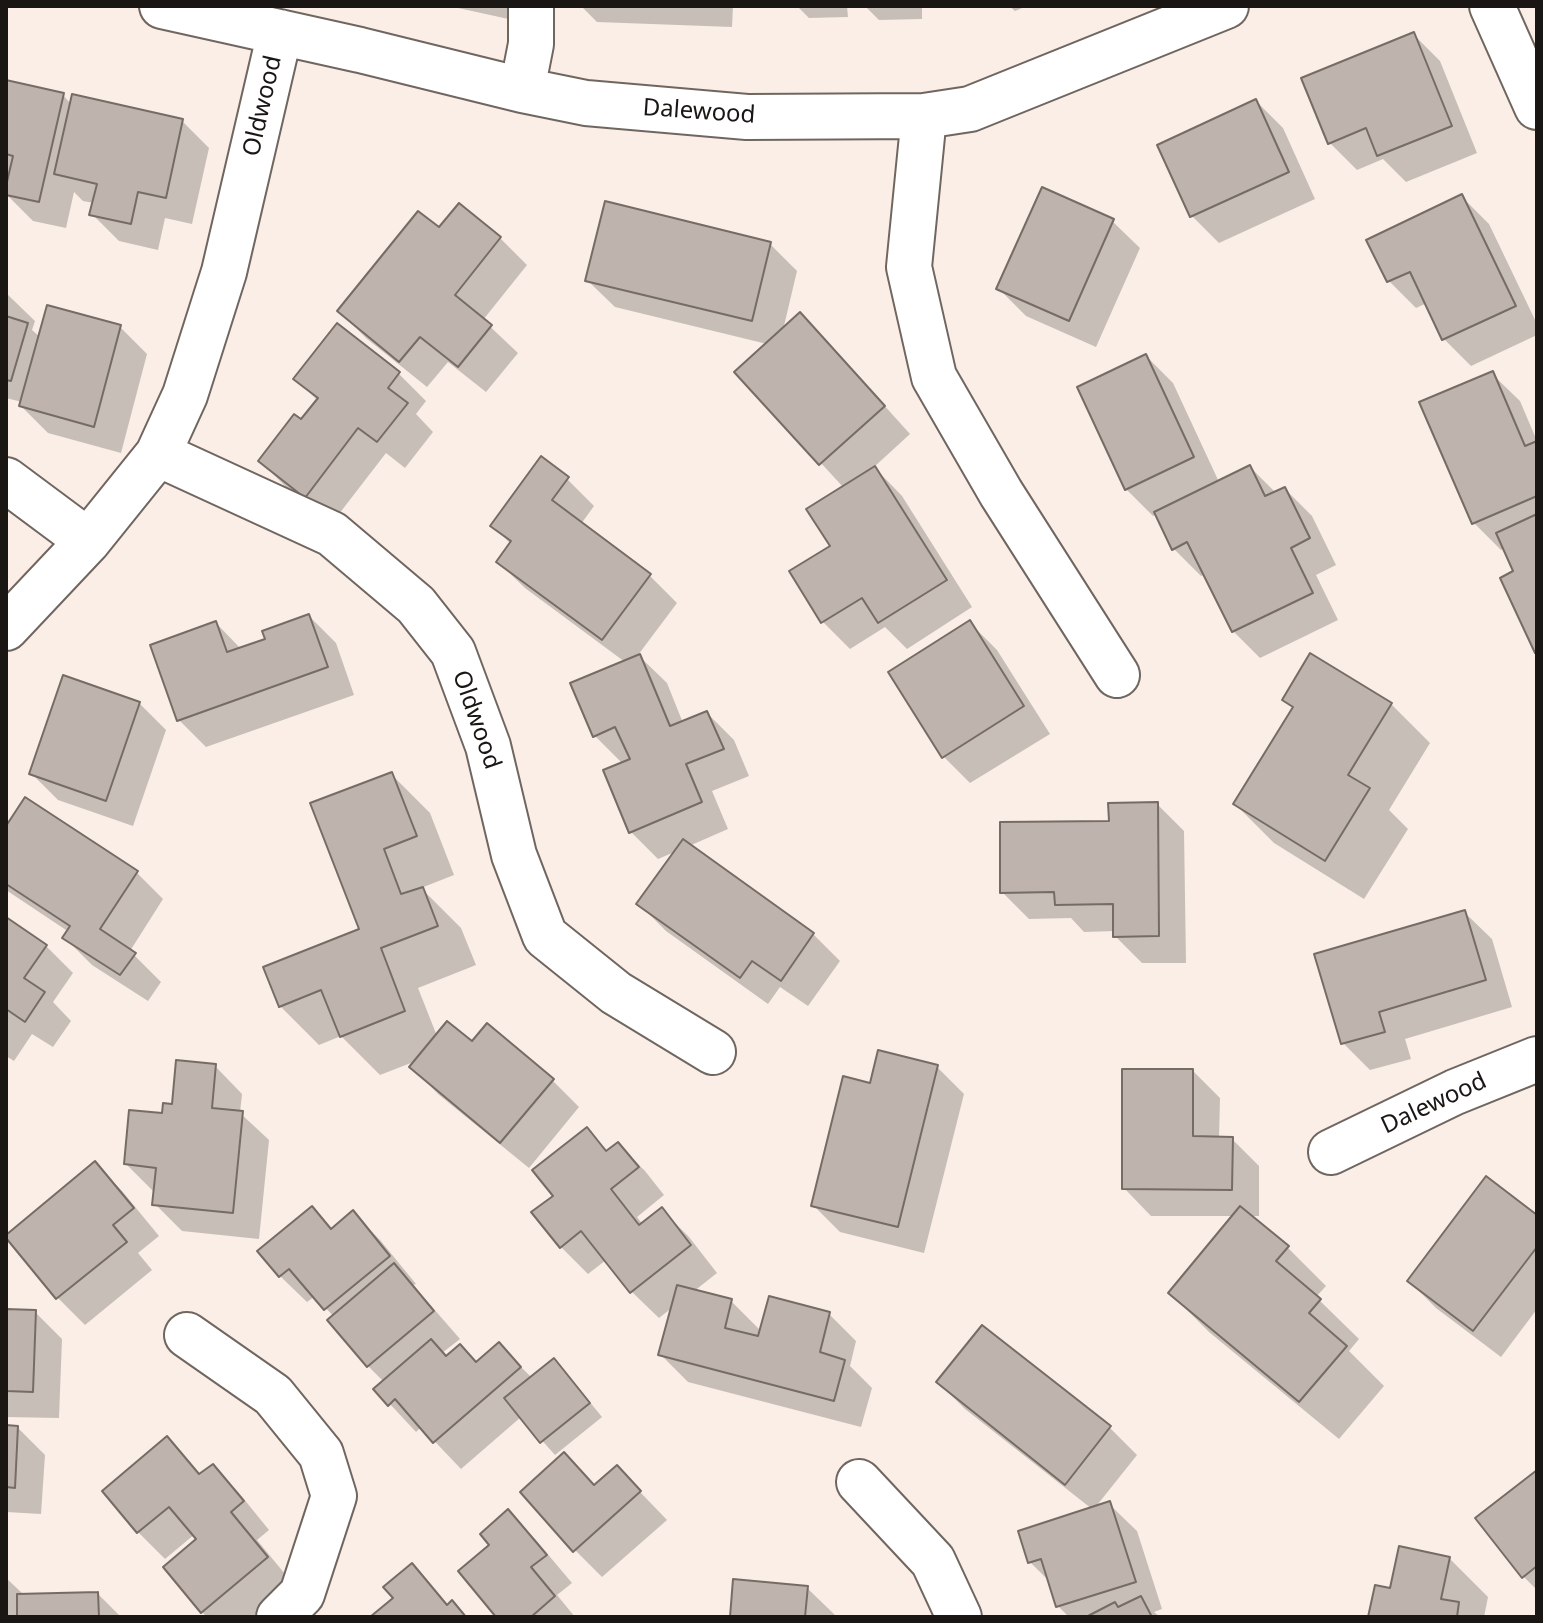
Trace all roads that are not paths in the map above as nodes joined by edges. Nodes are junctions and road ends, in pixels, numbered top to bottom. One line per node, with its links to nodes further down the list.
1 (162, 6): 5 (street, Dalewood)
2 (531, 6): 6 (street)
3 (1224, 6): 8 (street, Dalewood)
4 (1492, 6): 7 (street)
5 (280, 32): 6 (street, Dalewood); 9 (street, Oldwood)
6 (522, 90): 8 (street, Dalewood)
7 (1537, 107)
8 (924, 116): 13 (street)
9 (158, 454): 11 (street, Oldwood); 14 (street, Oldwood)
10 (6, 480): 11 (street)
11 (88, 541): 12 (street, Oldwood)
12 (6, 628)
13 (1117, 675)
14 (713, 1052)
15 (1537, 1059): 16 (street, Dalewood)
16 (1331, 1152)
17 (187, 1335): 19 (street)
18 (859, 1482): 20 (street)
19 (279, 1617)
20 (959, 1617)

